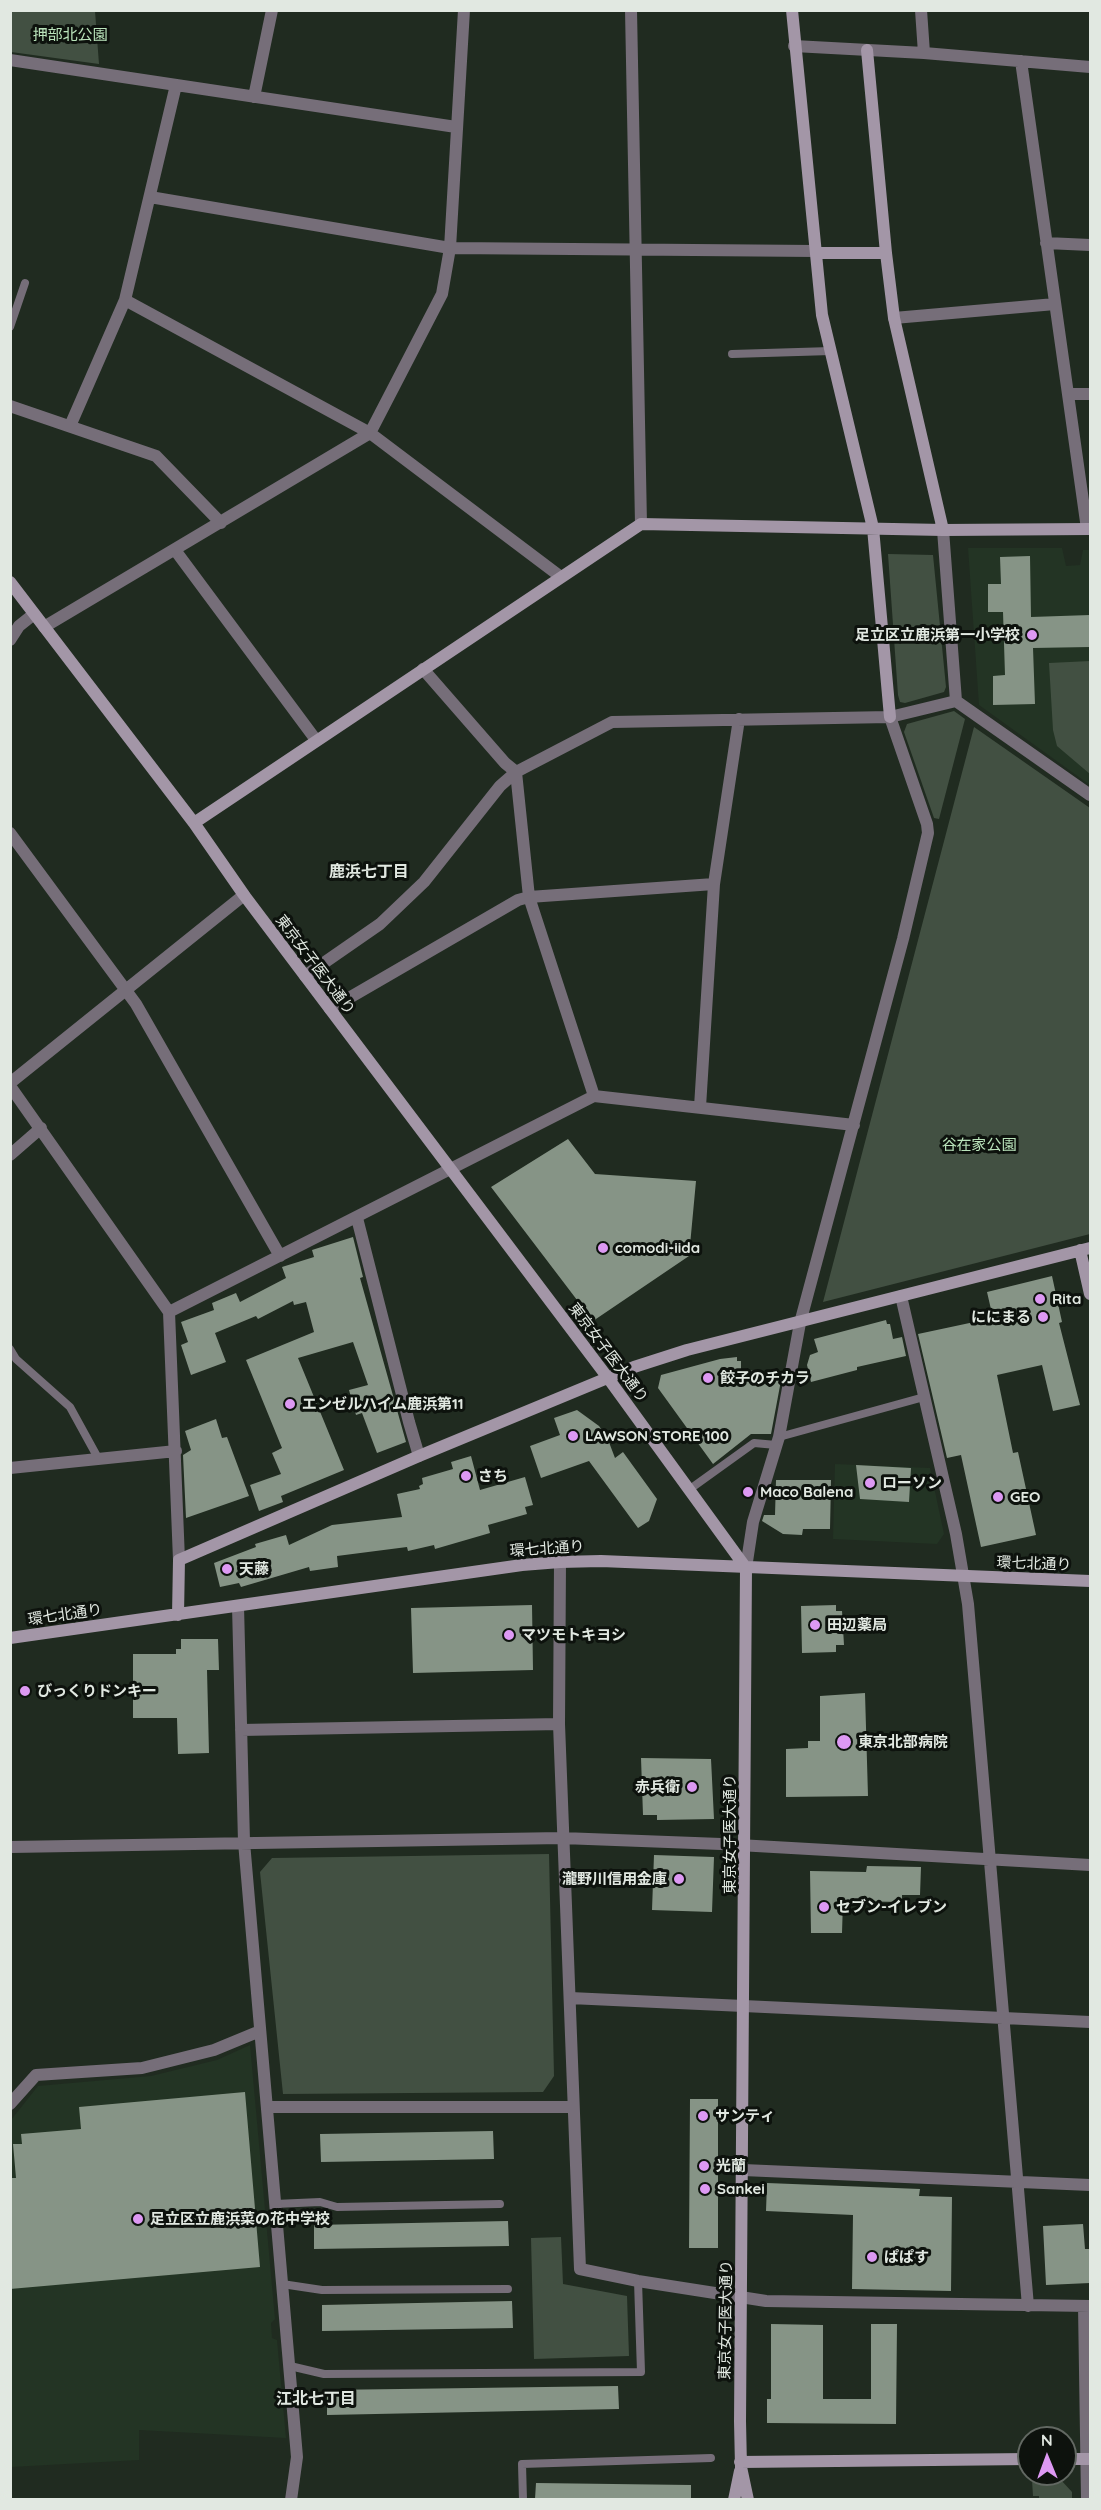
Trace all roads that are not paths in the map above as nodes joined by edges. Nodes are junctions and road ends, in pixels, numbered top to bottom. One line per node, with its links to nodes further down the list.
1 (272, 10): 13 (street)
2 (464, 10): 14 (street)
3 (631, 10): 19 (street)
4 (792, 10): 6 (street)
5 (921, 10): 8 (street)
6 (794, 46): 7 (street); 20 (street)
7 (867, 50): 8 (street); 21 (street)
8 (924, 53): 10 (street)
9 (10, 60): 12 (street)
10 (1022, 61): 11 (street); 16 (street)
11 (1090, 67)
12 (176, 85): 13 (street); 15 (street)
13 (254, 97): 14 (street)
14 (456, 127): 18 (street)
15 (150, 197): 18 (street); 23 (street)
16 (1046, 243): 17 (street); 24 (street)
17 (1090, 245)
18 (450, 248): 19 (street); 33 (street)
19 (636, 250): 20 (street); 35 (street)
20 (816, 252): 21 (street); 27 (street)
21 (886, 253): 25 (street)
22 (25, 283): 26 (lane)
23 (125, 300): 32 (street); 33 (street)
24 (1055, 304): 25 (street); 29 (street)
25 (894, 318): 38 (street)
26 (10, 327)
27 (831, 351): 28 (lane); 36 (street)
28 (732, 354)
29 (1069, 394): 30 (street); 37 (street)
30 (1090, 394)
31 (10, 406): 32 (street)
32 (70, 426): 34 (street)
33 (370, 433): 34 (street); 40 (street)
34 (221, 523): 39 (street)
35 (641, 524): 36 (street); 40 (street)
36 (873, 528): 38 (street); 47 (street)
37 (1089, 529): 38 (street)
38 (943, 530): 46 (street)
39 (175, 550): 43 (street); 49 (street)
40 (561, 578): 45 (street)
41 (10, 582): 42 (street, 東京女子医大通り)
42 (34, 614): 43 (street, 東京女子医大通り); 44 (street)
43 (44, 627): 52 (street, 東京女子医大通り)
44 (10, 640)
45 (423, 669): 49 (street); 50 (street)
46 (956, 700): 47 (street); 51 (street)
47 (890, 717): 48 (street); 63 (street)
48 (739, 719): 50 (street); 54 (street)
49 (316, 740): 52 (street)
50 (516, 772): 56 (street); 57 (street)
51 (1090, 795)
52 (194, 823): 55 (street, 東京女子医大通り)
53 (10, 832): 58 (street)
54 (714, 884): 56 (street); 62 (street)
55 (244, 895): 57 (street, 東京女子医大通り); 58 (street)
56 (529, 897): 59 (street); 61 (street)
57 (305, 975): 59 (street, 東京女子医大通り)
58 (125, 990): 60 (street); 69 (street)
59 (330, 1009): 66 (street, 東京女子医大通り)
60 (10, 1084): 64 (street)
61 (594, 1096): 62 (street); 66 (street)
62 (700, 1107): 63 (street)
63 (854, 1125): 73 (street)
64 (40, 1128): 65 (street); 72 (street)
65 (10, 1155)
66 (452, 1169): 67 (street); 75 (street, 東京女子医大通り)
67 (357, 1218): 69 (street); 79 (street)
68 (1085, 1249): 70 (street); 71 (street)
69 (280, 1256): 72 (street)
70 (1090, 1294)
71 (901, 1296): 73 (street); 76 (street)
72 (169, 1312): 78 (street)
73 (800, 1323): 75 (street); 77 (street)
74 (10, 1350): 80 (lane)
75 (608, 1378): 79 (street); 82 (street, 東京女子医大通り)
76 (924, 1397): 77 (lane); 86 (street)
77 (778, 1441): 82 (lane); 85 (street)
78 (176, 1450): 80 (street); 83 (street)
79 (420, 1456): 83 (street)
80 (98, 1458): 81 (street)
81 (10, 1468)
82 (690, 1489): 85 (street, 東京女子医大通り)
83 (179, 1560): 89 (street)
84 (560, 1562): 85 (street, 環七北通り); 88 (street, 環七北通り); 91 (street)
85 (747, 1568): 86 (street, 環七北通り); 95 (street, 東京女子医大通り)
86 (963, 1576): 87 (street, 環七北通り); 97 (street)
87 (1090, 1581)
88 (238, 1606): 89 (street, 環七北通り); 92 (street)
89 (178, 1615): 90 (street, 環七北通り)
90 (10, 1638)
91 (558, 1724): 92 (street); 93 (street)
92 (241, 1730): 94 (street)
93 (562, 1838): 94 (street); 95 (street); 99 (street)
94 (244, 1842): 96 (street); 103 (street)
95 (745, 1846): 97 (street); 100 (street, 東京女子医大通り)
96 (10, 1847)
97 (992, 1860): 98 (street); 101 (street)
98 (1090, 1865)
99 (570, 1998): 100 (street); 105 (street)
100 (745, 2006): 101 (street); 107 (street, 東京女子医大通り)
101 (1005, 2018): 102 (street); 108 (street)
102 (1090, 2022)
103 (260, 2031): 104 (street); 106 (street)
104 (10, 2104)
105 (573, 2106): 106 (street); 112 (street)
106 (267, 2107): 110 (street)
107 (743, 2170): 108 (street); 115 (street, 東京女子医大通り)
108 (1018, 2183): 109 (street); 116 (street)
109 (1090, 2185)
110 (276, 2204): 111 (lane); 113 (street)
111 (500, 2204)
112 (638, 2281): 115 (street); 118 (lane)
113 (282, 2284): 114 (lane); 118 (street)
114 (508, 2289)
115 (741, 2298): 116 (street); 122 (street, 東京女子医大通り)
116 (1028, 2306): 117 (street)
117 (1088, 2306): 121 (street)
118 (290, 2366): 123 (street)
119 (711, 2458): 124 (lane)
120 (1017, 2459): 122 (street)
121 (1089, 2459): 127 (street)
122 (740, 2465): 125 (street, 東京女子医大通り); 126 (street, 東京女子医大通り)
123 (291, 2499)
124 (523, 2499)
125 (734, 2499)
126 (748, 2499)
127 (1087, 2499)

